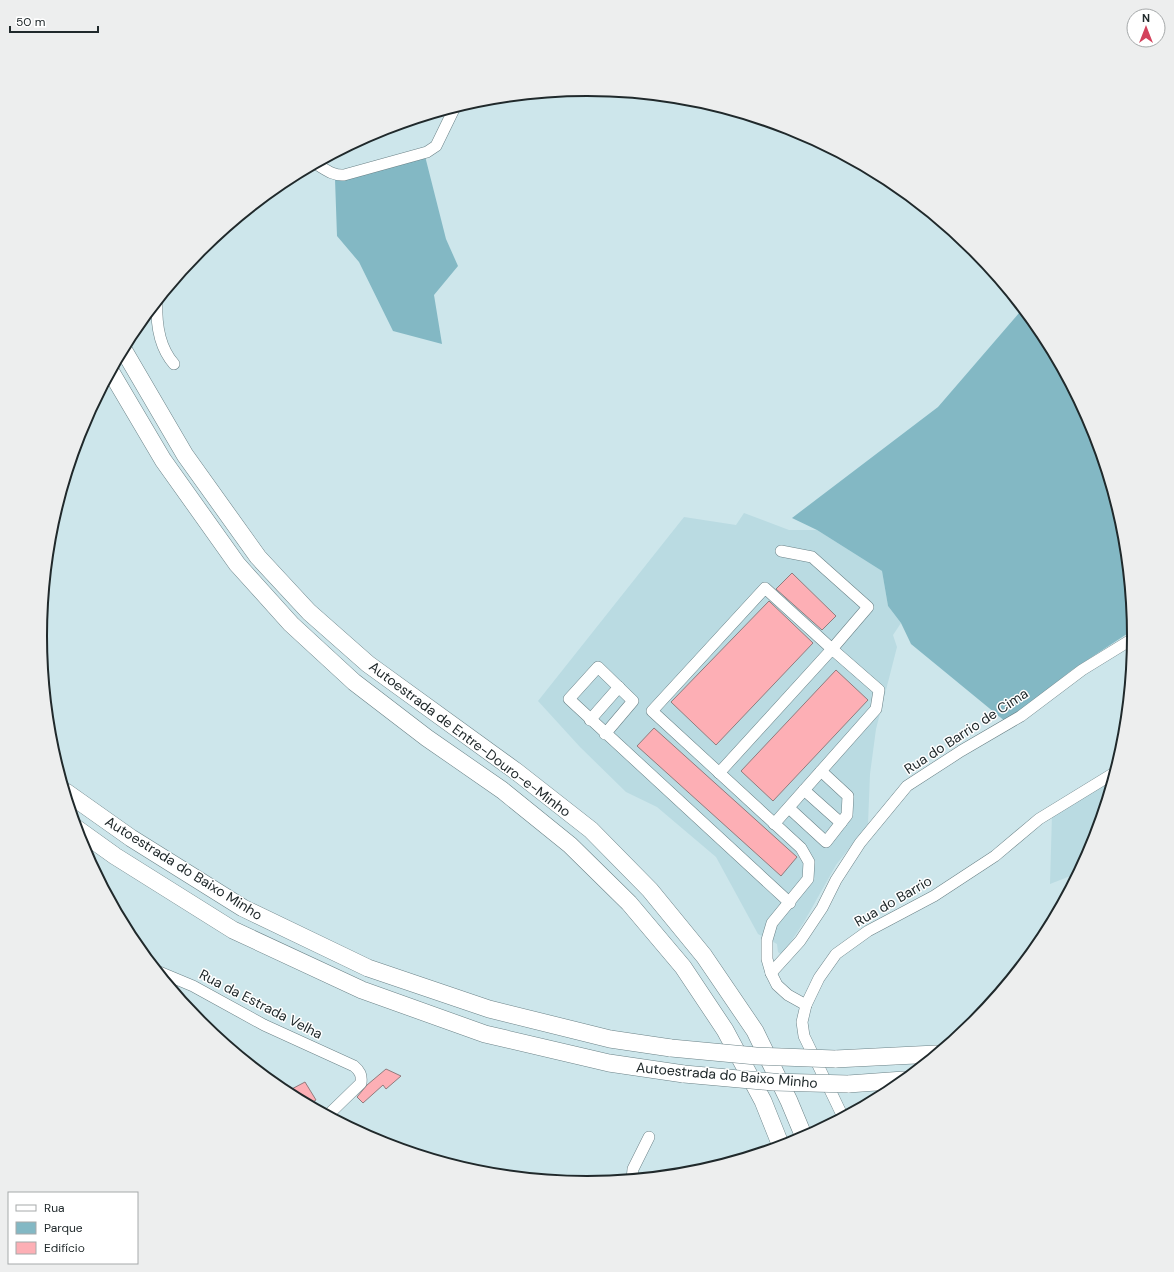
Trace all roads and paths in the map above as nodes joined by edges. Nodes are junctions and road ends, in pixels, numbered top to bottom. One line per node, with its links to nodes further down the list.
1 (452, 113): 2 (street)
2 (320, 166)
3 (157, 309): 5 (street)
4 (126, 355): 30 (highway, Autoestrada de Entre-Douro-e-Minho)
5 (174, 364)
6 (114, 376): 32 (highway, Autoestrada de Entre-Douro-e-Minho)
7 (781, 551): 9 (street)
8 (1127, 642): 23 (street, Rua do Barrio de Cima)
9 (832, 649): 13 (street); 14 (street); 14 (street)
10 (619, 687): 11 (street); 11 (street); 12 (street)
11 (590, 720): 12 (street)
12 (605, 734): 22 (street)
13 (821, 771): 16 (street); 19 (street)
14 (719, 773): 20 (street)
15 (1109, 776): 25 (street, Rua do Barrio)
16 (804, 790): 18 (street); 19 (street)
17 (71, 796): 26 (highway, Autoestrada do Baixo Minho, bridge)
18 (789, 808): 19 (street); 20 (street)
19 (841, 823)
20 (774, 824): 22 (street)
21 (85, 834): 27 (highway, Autoestrada do Baixo Minho, bridge)
22 (790, 903): 23 (street)
23 (771, 973): 25 (street)
24 (167, 975): 28 (street, Rua da Estrada Velha)
25 (806, 1005): 29 (street, Rua do Barrio)
26 (928, 1054)
27 (893, 1081)
28 (332, 1112)
29 (841, 1112)
30 (802, 1131)
31 (649, 1137): 33 (street)
32 (779, 1141)
33 (632, 1174)

